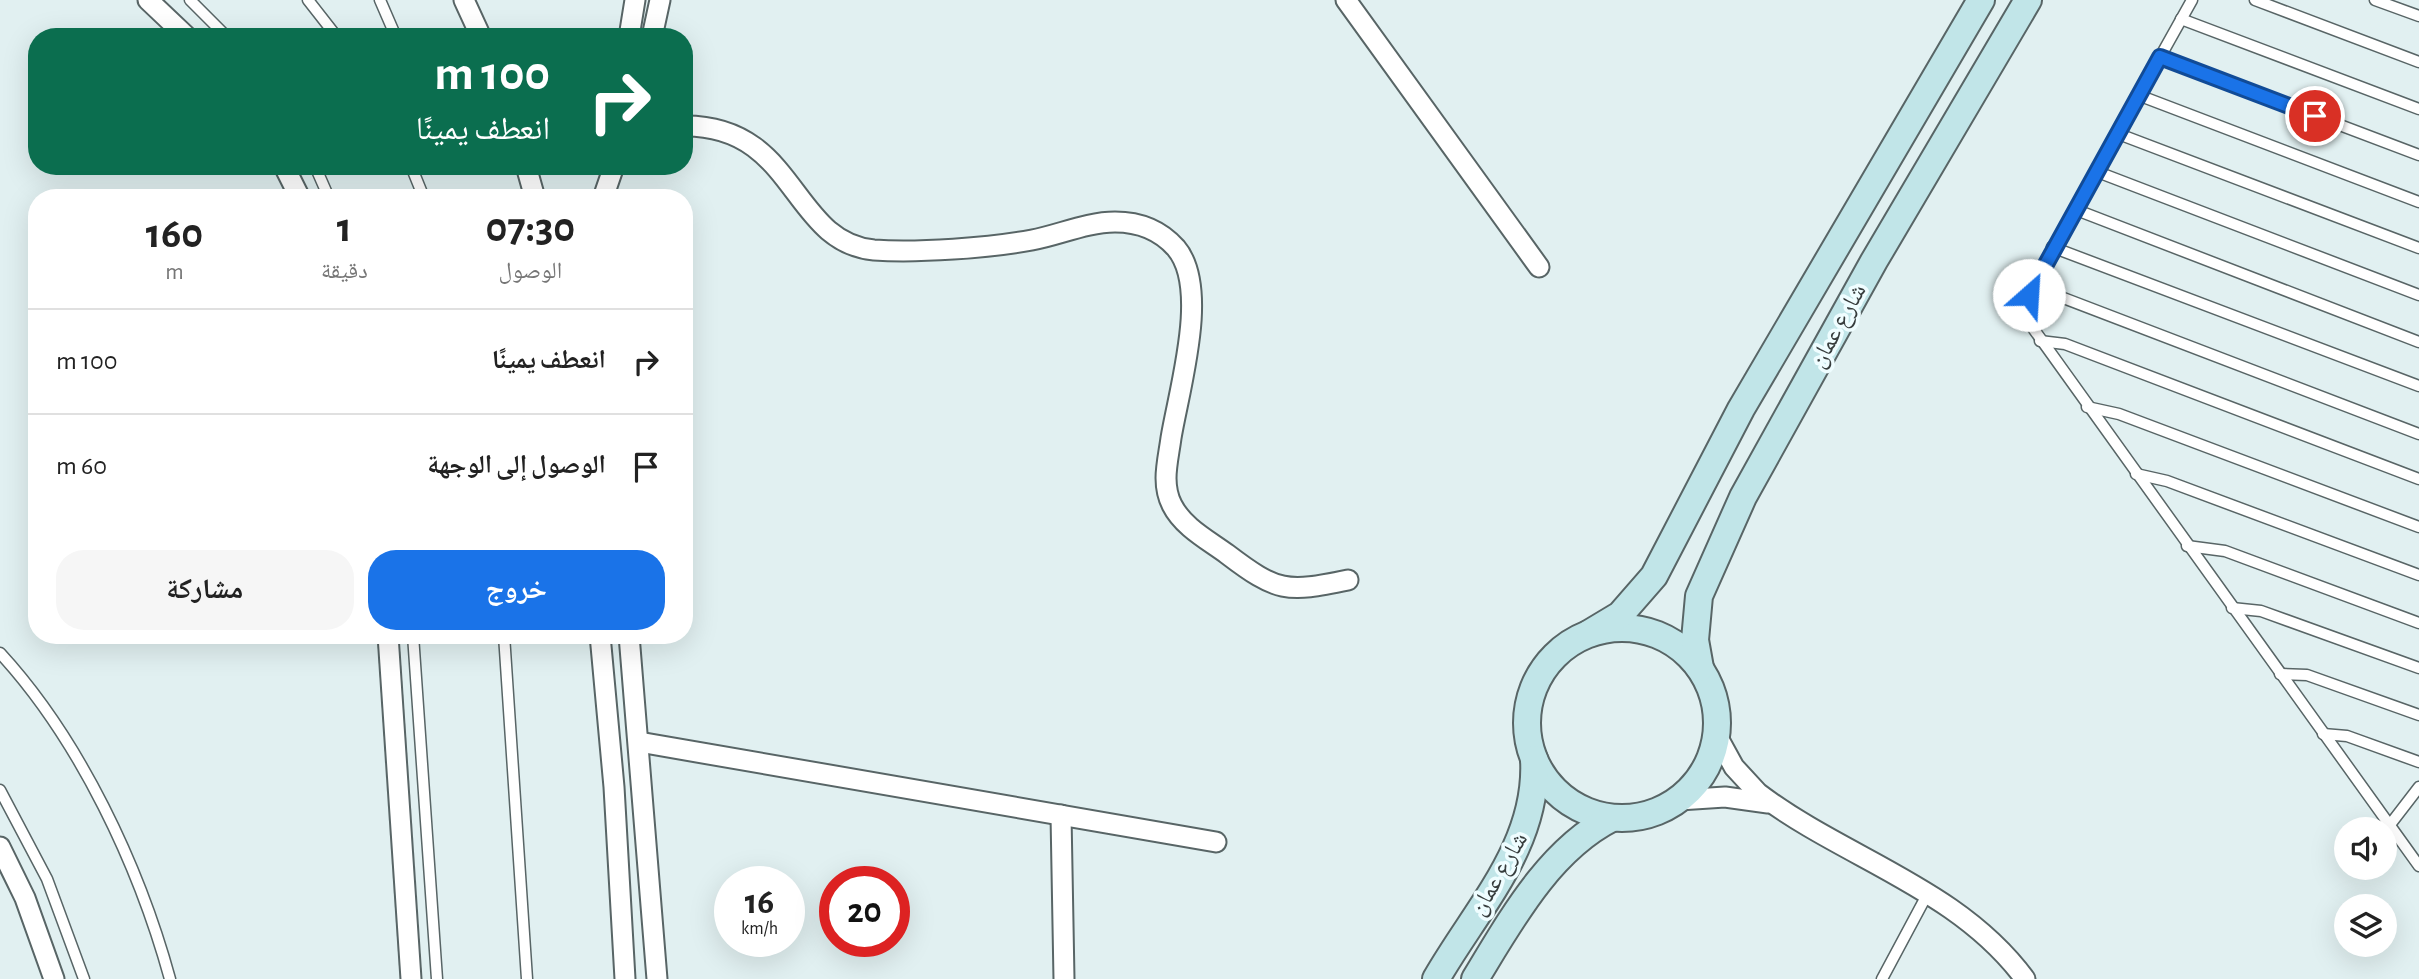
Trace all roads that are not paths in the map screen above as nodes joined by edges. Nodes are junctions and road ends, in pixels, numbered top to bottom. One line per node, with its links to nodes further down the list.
1 (148, 0): 16 (street)
2 (190, 0): 17 (lane)
3 (308, 0): 18 (lane)
4 (380, 0): 19 (lane)
5 (464, 0): 20 (street)
6 (635, 0): 21 (street)
7 (660, 0): 22 (street)
8 (1346, 0): 39 (street)
9 (2028, 0): 62 (main road, شارع عمان)
10 (2192, 0): 15 (lane)
11 (2255, 0): 24 (lane)
12 (2375, 0): 14 (lane)
13 (1976, 5): 55 (main road, شارع عمان)
14 (2419, 16)
15 (2181, 19): 23 (lane); 26 (lane)
16 (178, 28)
17 (218, 28)
18 (330, 28)
19 (392, 28)
20 (477, 28)
21 (630, 28)
22 (654, 28)
23 (2160, 57): 25 (lane); 29 (lane)
24 (2419, 62)
25 (2138, 95): 28 (lane); 35 (lane)
26 (2419, 109)
27 (693, 127): 52 (street)
28 (2116, 133): 30 (lane); 38 (lane)
29 (2419, 155)
30 (2095, 171): 36 (lane); 41 (lane)
31 (415, 175): 33 (lane)
32 (418, 175): 33 (lane)
33 (418, 182): 34 (lane)
34 (421, 189)
35 (2419, 202)
36 (2074, 209): 37 (lane); 43 (lane)
37 (2052, 247): 40 (lane); 44 (lane)
38 (2419, 248)
39 (1539, 267)
40 (2032, 286): 42 (lane); 46 (lane)
41 (2419, 295)
42 (2040, 341): 45 (lane); 48 (lane)
43 (2419, 342)
44 (2419, 386)
45 (2087, 407): 47 (lane); 49 (lane)
46 (2419, 434)
47 (2136, 474): 50 (lane); 51 (lane)
48 (2419, 479)
49 (2419, 527)
50 (2187, 546): 53 (lane); 54 (lane)
51 (2419, 575)
52 (1348, 580)
53 (2232, 608): 63 (lane); 64 (lane)
54 (2419, 623)
55 (1590, 633): 62 (main road); 69 (main road)
56 (389, 644): 88 (street)
57 (415, 644): 89 (lane)
58 (505, 644): 90 (lane)
59 (601, 644): 91 (street)
60 (630, 644): 68 (street)
61 (0, 653): 87 (lane)
62 (1700, 668): 67 (main road)
63 (2419, 668)
64 (2280, 674): 65 (lane); 66 (lane)
65 (2419, 715)
66 (2323, 734): 70 (lane); 77 (lane)
67 (1717, 736): 73 (main road); 75 (street)
68 (639, 742): 76 (street); 92 (street)
69 (1534, 759): 78 (main road); 94 (main road, شارع عمان)
70 (2419, 762)
71 (2419, 787): 74 (lane)
72 (0, 790): 86 (lane)
73 (1679, 800): 75 (street); 78 (main road)
74 (2415, 801): 79 (lane)
75 (1772, 804): 84 (street)
76 (1060, 815): 81 (street); 93 (street)
77 (2383, 817)
78 (1612, 818): 95 (main road, شارع عمان)
79 (2397, 818)
80 (2397, 836): 83 (lane)
81 (1216, 842)
82 (0, 847): 85 (street)
83 (2419, 865)
84 (1929, 893): 96 (lane); 97 (street)
85 (54, 979)
86 (84, 979)
87 (170, 979)
88 (411, 979)
89 (437, 979)
90 (527, 979)
91 (625, 979)
92 (657, 979)
93 (1064, 979)
94 (1436, 979)
95 (1475, 979)
96 (1882, 979)
97 (2025, 979)

